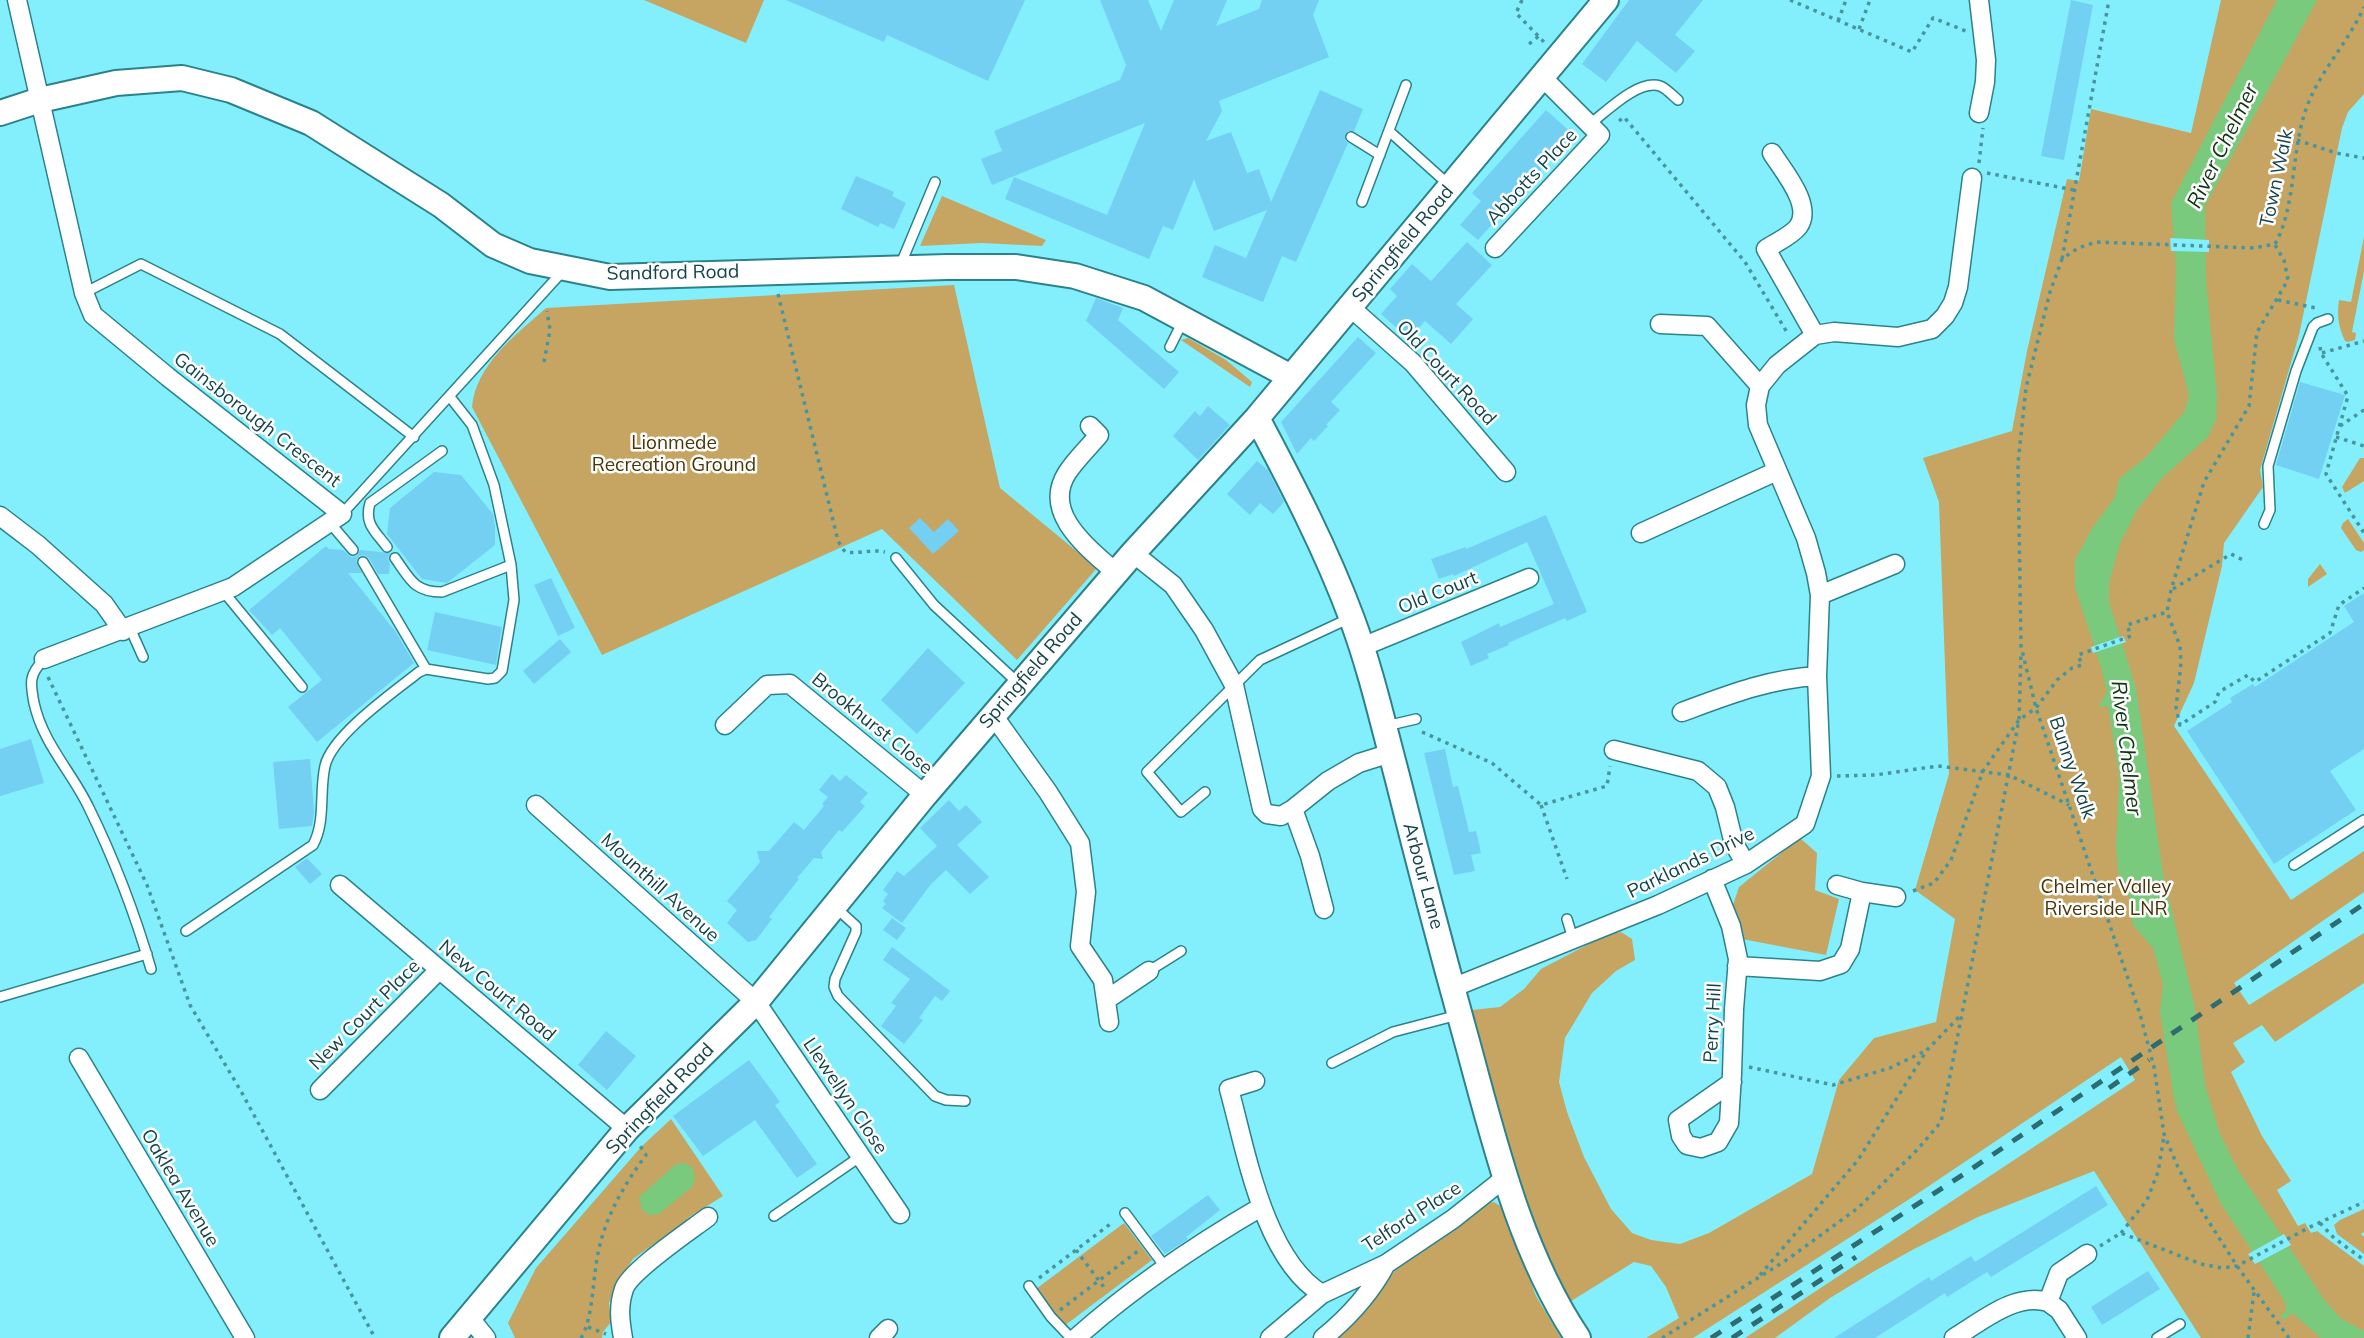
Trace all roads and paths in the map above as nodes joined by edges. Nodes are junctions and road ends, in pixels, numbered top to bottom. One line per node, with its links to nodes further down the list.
1 (17, 0): 20 (street, Gainsborough Crescent)
2 (1522, 0): 14 (path)
3 (1606, 0): 17 (street, Springfield Road)
4 (1790, 0): 9 (path)
5 (1846, 0): 12 (path)
6 (1870, 0): 13 (path)
7 (1979, 0): 15 (street)
8 (2109, 0): 34 (path, Bunny Walk)
9 (1796, 1): 12 (path)
10 (2364, 7): 11 (path, Town Walk)
11 (2362, 16): 27 (path, Town Walk)
12 (1838, 21): 13 (path)
13 (1859, 29): 15 (path)
14 (1539, 36): 16 (path); 17 (path)
15 (1984, 38): 23 (street)
16 (1530, 44)
17 (1557, 56): 18 (street, Springfield Road)
18 (1541, 76): 24 (street, Abbotts Place); 33 (street, Springfield Road)
19 (1406, 85): 25 (lane)
20 (40, 100): 22 (street, Sandford Road); 39 (street, Sandford Road); 42 (street, Gainsborough Crescent)
21 (1678, 100): 24 (lane)
22 (0, 113)
23 (1979, 113): 34 (path)
24 (1595, 130): 37 (street, Abbotts Place); 53 (path)
25 (1389, 131): 29 (lane); 33 (lane)
26 (1351, 138): 29 (lane)
27 (2297, 140): 30 (path); 36 (path, Town Walk)
28 (1772, 153): 50 (street)
29 (1380, 155): 35 (lane)
30 (2364, 158)
31 (1972, 178): 50 (street)
32 (935, 182): 40 (lane)
33 (1451, 187): 45 (street, Springfield Road)
34 (2074, 190): 38 (path, Bunny Walk)
35 (1362, 202)
36 (2275, 244): 38 (path, Town Walk); 44 (path)
37 (1494, 248)
38 (2062, 259): 92 (path, Bunny Walk)
39 (566, 268): 41 (street, Sandford Road); 43 (lane)
40 (900, 268): 41 (street, Sandford Road); 46 (street, Sandford Road)
41 (774, 272): 78 (path)
42 (84, 293): 63 (lane); 70 (street, Gainsborough Crescent)
43 (541, 296): 55 (path); 58 (lane)
44 (2278, 300): 48 (path); 86 (path)
45 (1350, 307): 56 (street, Springfield Road); 68 (street, Old Court Road)
46 (1184, 318): 52 (lane); 56 (street, Sandford Road)
47 (2328, 319): 48 (lane)
48 (2317, 323): 54 (path); 71 (lane)
49 (1660, 324): 57 (street)
50 (1815, 335): 53 (street)
51 (2364, 341): 54 (path)
52 (1170, 347)
53 (1796, 348): 57 (street)
54 (2321, 353): 62 (path)
55 (544, 362)
56 (1291, 377): 60 (street, Springfield Road)
57 (1760, 386): 67 (street, Parklands Drive)
58 (450, 397): 63 (lane); 82 (lane)
59 (2364, 411): 62 (path)
60 (1257, 418): 76 (street, Springfield Road); 90 (street, Arbour Lane)
61 (1090, 426): 83 (street)
62 (2340, 426): 64 (path)
63 (414, 437): 70 (lane)
64 (2336, 438): 65 (path); 73 (path)
65 (2364, 446)
66 (442, 451): 74 (lane)
67 (1777, 471): 72 (street); 88 (street, Parklands Drive)
68 (1506, 472)
69 (0, 516): 91 (street)
70 (336, 519): 75 (lane); 87 (street)
71 (2264, 524)
72 (1641, 533)
73 (2364, 533)
74 (387, 547)
75 (353, 550)
76 (1133, 553): 83 (street, Springfield Road); 99 (street)
77 (395, 558): 82 (lane)
78 (896, 558): 98 (lane)
79 (2243, 560): 86 (path)
80 (363, 562): 96 (lane)
81 (1895, 564): 88 (street)
82 (511, 565): 96 (lane)
83 (1116, 573): 98 (street, Springfield Road)
84 (1529, 578): 93 (street, Old Court)
85 (2364, 588): 89 (path)
86 (2171, 590): 89 (path)
87 (223, 591): 91 (street); 100 (lane)
88 (1820, 595): 97 (street, Parklands Drive)
89 (2166, 612): 101 (path)
90 (1352, 617): 93 (street, Arbour Lane); 99 (lane)
91 (127, 629): 94 (lane); 95 (street)
92 (2021, 646): 101 (path, Bunny Walk); 105 (path)
93 (1362, 647): 107 (street, Arbour Lane)
94 (143, 657)
95 (43, 661): 134 (lane); 183 (path)
96 (426, 669): 131 (lane)
97 (1817, 676): 102 (street); 112 (street, Parklands Drive)
98 (1020, 684): 103 (street, Springfield Road)
99 (1234, 685): 113 (lane); 118 (street)
100 (302, 687)
101 (2036, 708): 105 (path); 117 (path, Bunny Walk)
102 (1682, 712)
103 (993, 715): 114 (street, Springfield Road); 141 (street)
104 (1416, 719): 107 (lane); 116 (path)
105 (2019, 720): 110 (path); 111 (path)
106 (725, 725): 114 (street, Brookhurst Close)
107 (1384, 726): 109 (street, Arbour Lane)
108 (1614, 750): 116 (path); 120 (street)
109 (1391, 753): 118 (street); 139 (street, Arbour Lane)
110 (1983, 771): 111 (path); 112 (path); 127 (path)
111 (2009, 775): 117 (path); 144 (path)
112 (1821, 776): 120 (street, Parklands Drive)
113 (1205, 792)
114 (925, 794): 128 (street, Springfield Road)
115 (536, 805): 142 (street, Mounthill Avenue)
116 (1541, 805): 123 (path)
117 (2070, 806): 154 (path, Bunny Walk)
118 (1293, 809): 129 (street)
119 (2364, 820): 121 (lane)
120 (1746, 864): 122 (street, Parklands Drive)
121 (2294, 865)
122 (1712, 879): 132 (street, Parklands Drive); 135 (street, Perry Hill)
123 (1567, 880)
124 (340, 885): 137 (street, New Court Road)
125 (1837, 886): 126 (street)
126 (1862, 892): 127 (street); 135 (street, Perry Hill)
127 (1896, 897)
128 (834, 906): 142 (street, Springfield Road); 152 (lane)
129 (1324, 909)
130 (1567, 919): 132 (lane)
131 (186, 931)
132 (1573, 939): 139 (street, Parklands Drive)
133 (1181, 951): 138 (lane)
134 (147, 954): 136 (lane); 140 (lane)
135 (1737, 966): 149 (street, Perry Hill)
136 (151, 969)
137 (439, 970): 151 (street, New Court Place); 153 (street, New Court Road)
138 (1149, 971): 141 (street)
139 (1452, 988): 143 (street, Arbour Lane)
140 (0, 997)
141 (1106, 1000): 145 (street)
142 (756, 1002): 153 (street, Springfield Road); 155 (street, Llewellyn Close)
143 (1459, 1014): 148 (lane); 156 (street, Arbour Lane)
144 (1961, 1014): 146 (path); 172 (path)
145 (1109, 1022)
146 (1927, 1050): 149 (path); 172 (path)
147 (79, 1058): 182 (street, Oaklea Avenue)
148 (1332, 1063)
149 (1732, 1073)
150 (1255, 1081): 158 (street)
151 (320, 1090)
152 (965, 1101)
153 (627, 1129): 179 (street, Springfield Road); 186 (path)
154 (2164, 1134): 164 (path); 170 (path, Bunny Walk)
155 (861, 1156): 160 (street, Llewellyn Close); 161 (lane)
156 (1506, 1178): 169 (street, Telford Place); 192 (street, Arbour Lane)
157 (2364, 1202): 163 (path)
158 (1261, 1207): 171 (street); 176 (street)
159 (1125, 1213): 165 (lane); 166 (path)
160 (900, 1214)
161 (774, 1216)
162 (708, 1217): 187 (street)
163 (2320, 1223): 168 (path); 170 (path)
164 (2121, 1233): 167 (path); 170 (path)
165 (1148, 1244): 171 (lane); 173 (path)
166 (1076, 1250): 173 (path); 174 (path)
167 (2087, 1254): 177 (street)
168 (2364, 1260)
169 (1386, 1264): 176 (street, Telford Place); 191 (street)
170 (2239, 1265): 175 (path, Bunny Walk)
171 (1166, 1268): 178 (street)
172 (1756, 1279): 193 (path)
173 (1098, 1281): 178 (path); 180 (path)
174 (1029, 1286): 180 (lane)
175 (2254, 1290): 197 (path); 198 (path, Bunny Walk)
176 (1322, 1294): 190 (street, Telford Place)
177 (2048, 1302): 194 (street); 195 (street)
178 (1115, 1303): 189 (street)
179 (469, 1317): 184 (street, Springfield Road); 185 (street)
180 (1051, 1317): 188 (lane)
181 (2180, 1324): 196 (lane)
182 (245, 1338)
183 (375, 1338)
184 (452, 1338)
185 (486, 1338)
186 (581, 1338)
187 (623, 1338)
188 (1070, 1338)
189 (1076, 1338)
190 (1270, 1338)
191 (1323, 1338)
192 (1578, 1338)
193 (1662, 1338)
194 (1954, 1338)
195 (2077, 1338)
196 (2157, 1338)
197 (2248, 1338)
198 (2290, 1338)

